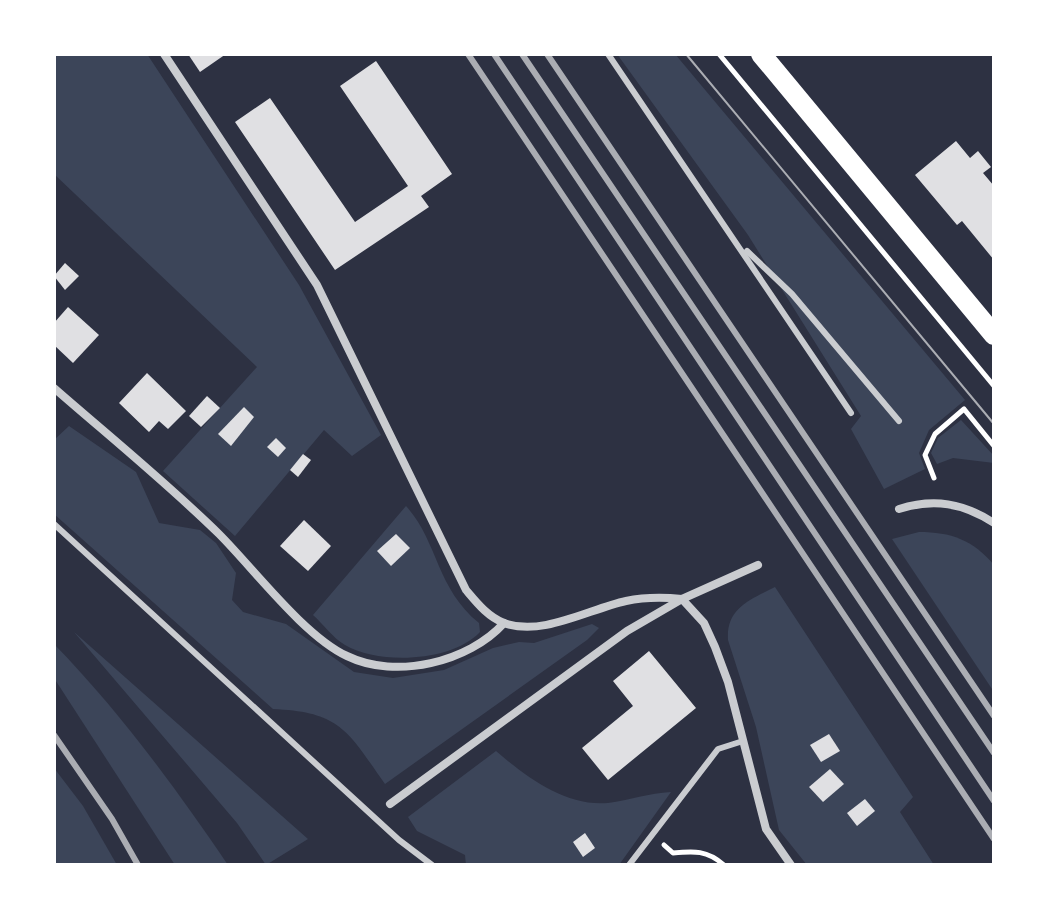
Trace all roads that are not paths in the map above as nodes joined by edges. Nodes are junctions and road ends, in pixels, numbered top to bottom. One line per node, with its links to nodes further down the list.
1 (164, 54): 14 (street)
2 (608, 54): 4 (lane)
3 (761, 54): 5 (main road)
4 (738, 243): 7 (lane); 8 (lane)
5 (994, 335)
6 (54, 388): 14 (street)
7 (851, 413)
8 (899, 421)
9 (899, 509): 10 (street)
10 (994, 523)
11 (54, 524): 17 (lane)
12 (758, 565): 13 (street)
13 (682, 599): 14 (street); 15 (street); 16 (street)
14 (504, 623)
15 (743, 741): 18 (lane); 19 (street)
16 (390, 804)
17 (432, 865)
18 (629, 865)
19 (791, 865)

